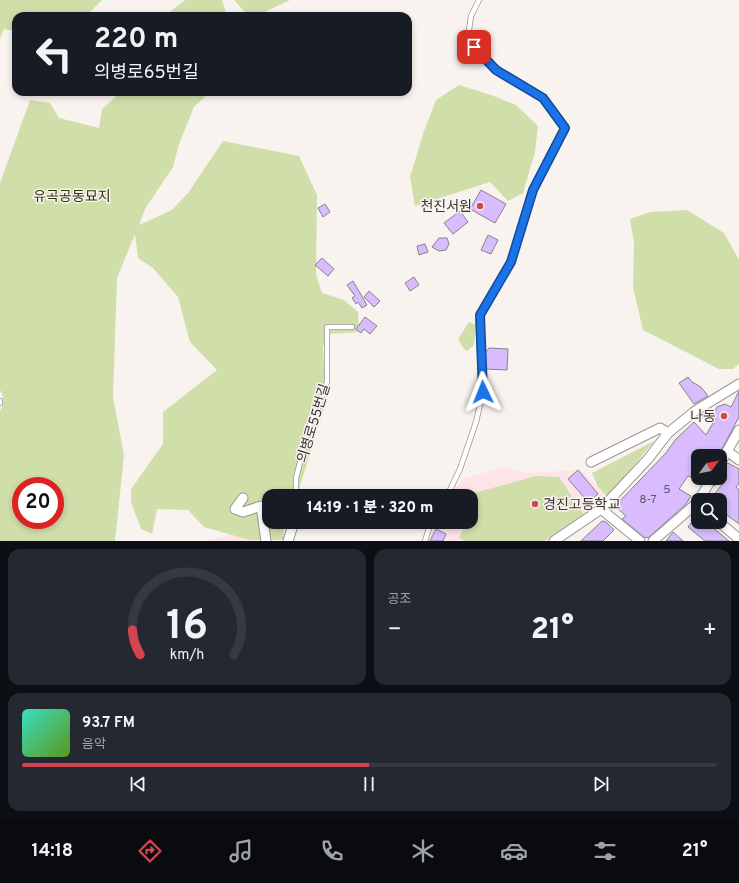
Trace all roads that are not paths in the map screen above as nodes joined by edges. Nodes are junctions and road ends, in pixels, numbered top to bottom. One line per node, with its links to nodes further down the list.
1 (479, 0): 10 (lane)
2 (352, 326): 9 (lane, 의병로55번길)
3 (739, 384): 5 (street)
4 (739, 430): 6 (street)
5 (668, 433): 8 (street); 12 (street)
6 (727, 451): 7 (street)
7 (739, 460)
8 (591, 462)
9 (296, 489)
10 (450, 489)
11 (243, 498): 18 (street)
12 (601, 509): 21 (street); 22 (street)
13 (691, 509): 23 (street)
14 (292, 529): 19 (street)
15 (429, 529): 20 (lane)
16 (727, 529): 17 (street)
17 (739, 539)
18 (266, 541)
19 (288, 541)
20 (425, 541)
21 (554, 541)
22 (640, 541)
23 (653, 541)

